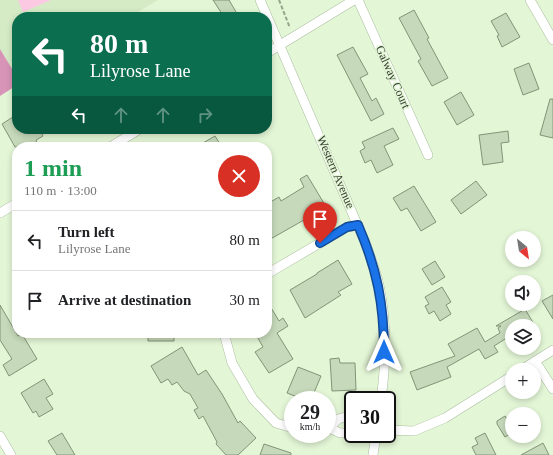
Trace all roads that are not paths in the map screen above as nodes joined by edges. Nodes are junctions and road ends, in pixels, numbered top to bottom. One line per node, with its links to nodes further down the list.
1 (260, 0): 5 (street, Western Avenue)
2 (354, 0): 8 (street)
3 (358, 0): 12 (street, Galway Court)
4 (530, 0): 7 (street)
5 (265, 12)
6 (272, 27): 8 (street, Western Avenue)
7 (553, 40)
8 (280, 45): 9 (street); 15 (street, Western Avenue)
9 (272, 50)
10 (132, 134): 11 (street)
11 (118, 142)
12 (428, 155)
13 (12, 206): 14 (street)
14 (0, 213)
15 (358, 225): 16 (street); 23 (street, Western Avenue)
16 (272, 271)
17 (225, 338): 24 (street)
18 (553, 350): 19 (street)
19 (535, 361): 20 (street); 22 (street)
20 (532, 363)
21 (505, 380): 25 (street)
22 (553, 389)
23 (382, 391)
24 (284, 425)
25 (396, 430)
26 (0, 436): 28 (street)
27 (375, 443): 29 (street)
28 (11, 455)
29 (373, 455)

